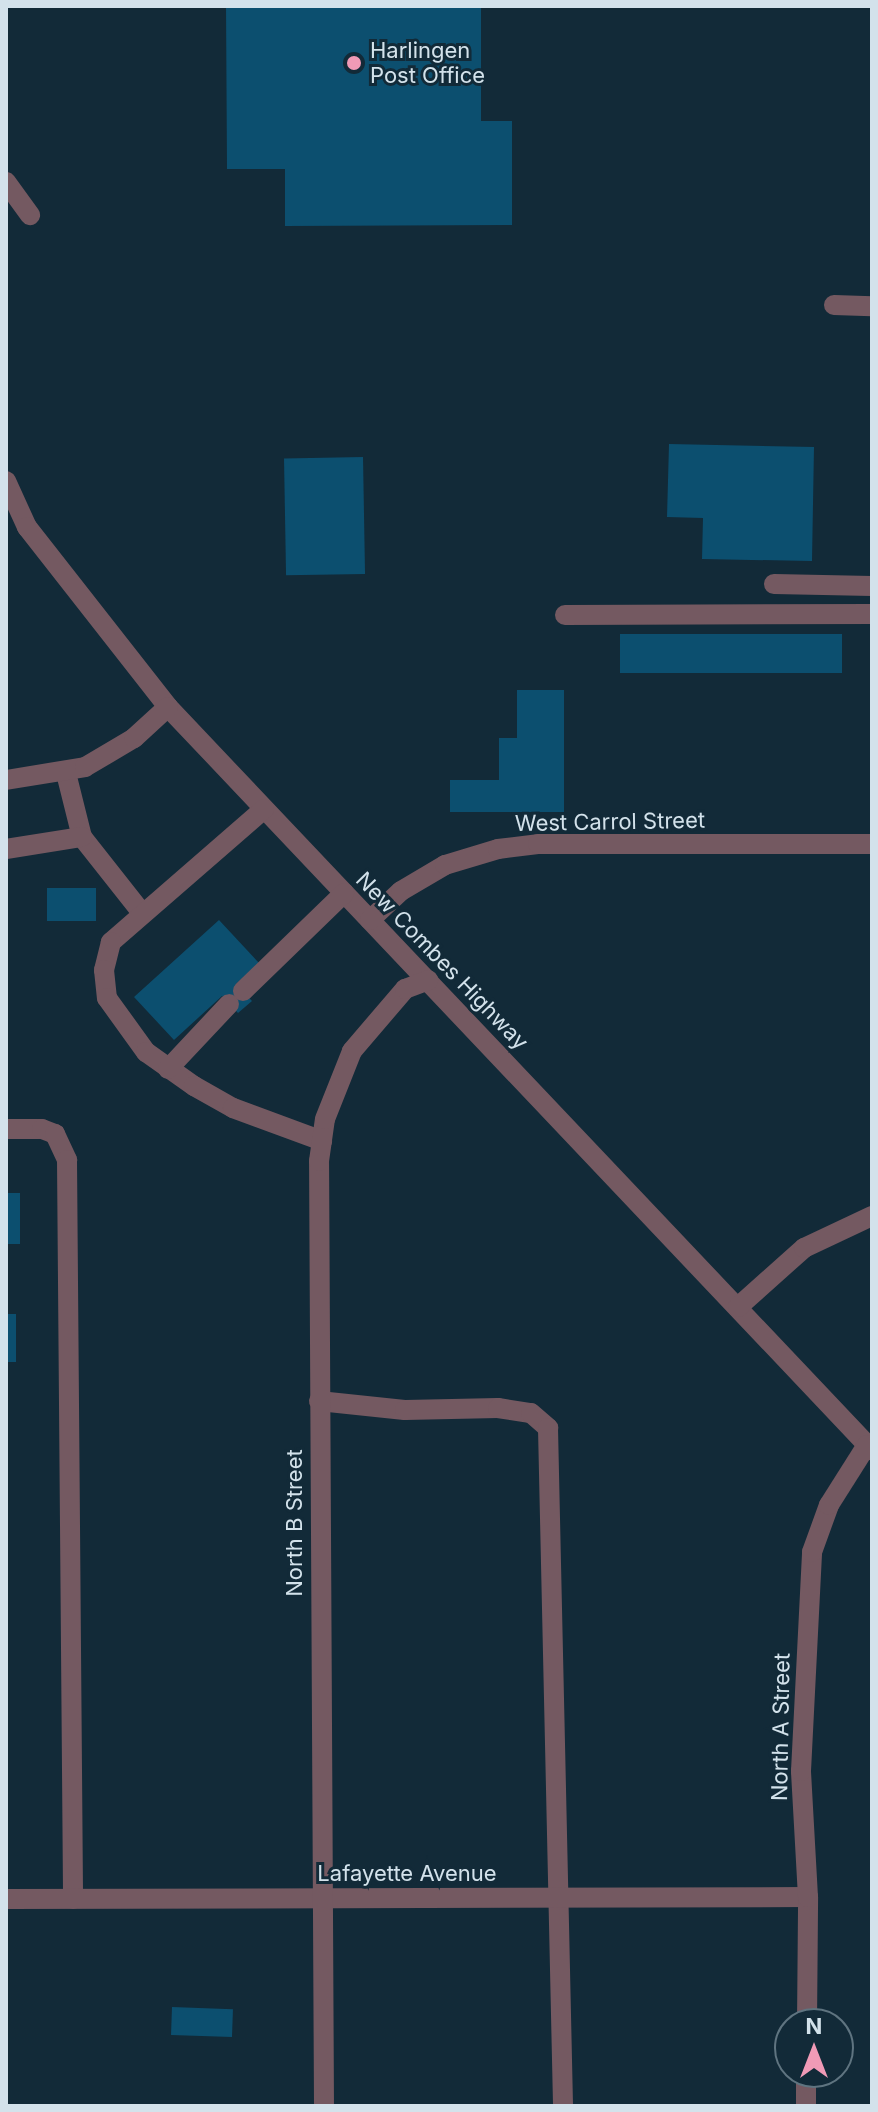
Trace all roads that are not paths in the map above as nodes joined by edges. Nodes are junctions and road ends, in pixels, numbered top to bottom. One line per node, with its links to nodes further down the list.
1 (6, 182): 2 (street)
2 (30, 215)
3 (834, 305): 4 (street)
4 (872, 306)
5 (6, 481): 10 (street, New Combes Highway)
6 (774, 584): 7 (street)
7 (872, 586)
8 (872, 614): 9 (street)
9 (565, 615)
10 (168, 707): 11 (street); 13 (street, New Combes Highway)
11 (66, 773): 12 (street); 14 (street)
12 (6, 780)
13 (264, 809): 17 (street, New Combes Highway); 18 (street)
14 (82, 837): 16 (street); 18 (street)
15 (872, 844): 19 (street, West Carrol Street)
16 (6, 849)
17 (344, 893): 19 (street, New Combes Highway); 21 (street)
18 (142, 913): 21 (street)
19 (370, 920): 20 (street, New Combes Highway)
20 (428, 980): 23 (street, North B Street); 25 (street, New Combes Highway)
21 (168, 1069): 23 (street)
22 (6, 1129): 32 (street)
23 (322, 1141): 26 (street, North B Street)
24 (872, 1216): 25 (street)
25 (738, 1307): 27 (street, New Combes Highway)
26 (319, 1401): 29 (street, North B Street); 30 (street)
27 (870, 1448): 28 (street, North A Street)
28 (808, 1897): 30 (street, Lafayette Avenue); 33 (street, North A Street)
29 (323, 1898): 30 (street, Lafayette Avenue); 32 (street, Lafayette Avenue); 34 (street, North B Street)
30 (557, 1898): 35 (street)
31 (6, 1899): 32 (street, Lafayette Avenue)
32 (73, 1899)
33 (807, 2008)
34 (324, 2106)
35 (563, 2106)

